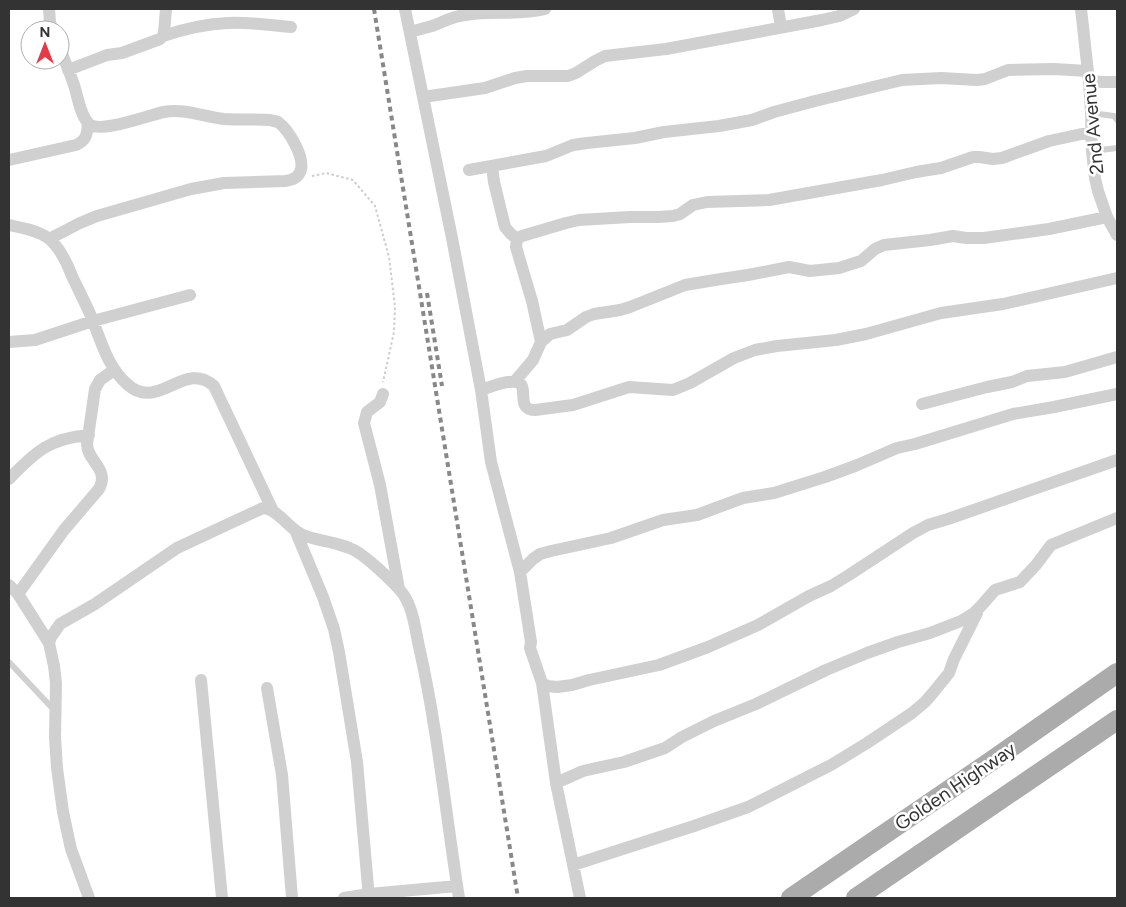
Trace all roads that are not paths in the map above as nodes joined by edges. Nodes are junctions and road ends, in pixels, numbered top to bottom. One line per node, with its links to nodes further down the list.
1 (166, 9): 10 (street)
2 (405, 9): 9 (street)
3 (545, 9): 9 (street)
4 (778, 9): 8 (street)
5 (854, 9): 8 (street)
6 (1081, 9): 13 (street, 2nd Avenue)
7 (291, 27): 10 (street)
8 (781, 27): 15 (street)
9 (410, 32): 15 (street)
10 (163, 36): 11 (street)
11 (70, 69)
12 (68, 70): 18 (street)
13 (1088, 76): 14 (street); 16 (street, 2nd Avenue); 23 (street)
14 (1117, 82)
15 (423, 97): 38 (street)
16 (1091, 113): 17 (lane); 19 (street, 2nd Avenue)
17 (1117, 120)
18 (88, 123): 22 (street); 28 (street)
19 (1092, 132): 21 (street, 2nd Avenue); 29 (street)
20 (1117, 148): 21 (lane)
21 (1092, 151): 25 (street, 2nd Avenue)
22 (9, 160)
23 (492, 166): 24 (street); 29 (street)
24 (469, 170)
25 (1107, 218): 27 (street, 2nd Avenue); 34 (street)
26 (9, 225): 28 (street)
27 (1117, 236)
28 (48, 239): 32 (street)
29 (517, 239): 34 (street)
30 (1117, 278): 37 (street)
31 (190, 296): 32 (street)
32 (93, 321): 33 (street); 36 (street)
33 (9, 342)
34 (541, 342): 37 (street)
35 (1117, 358): 41 (street)
36 (114, 370): 42 (street); 45 (street)
37 (515, 381): 38 (street)
38 (481, 390): 48 (street)
39 (383, 394): 49 (street)
40 (1117, 394): 48 (street)
41 (922, 404)
42 (89, 435): 44 (street); 50 (street)
43 (1117, 460): 56 (street)
44 (9, 479)
45 (274, 512): 47 (street); 52 (street)
46 (1117, 518): 51 (street)
47 (295, 530): 49 (street); 63 (street)
48 (520, 572): 56 (street)
49 (399, 589): 62 (street)
50 (13, 590): 52 (street)
51 (981, 606): 60 (street); 61 (street)
52 (49, 643): 58 (street)
53 (9, 662): 58 (lane)
54 (1117, 673): 69 (main road, Golden Highway)
55 (201, 680): 65 (street)
56 (542, 683): 60 (street)
57 (267, 688): 66 (street)
58 (56, 712): 64 (street)
59 (1117, 720): 70 (main road, Golden Highway)
60 (556, 783): 61 (street)
61 (573, 865): 68 (street)
62 (458, 892): 63 (street)
63 (369, 896): 67 (street)
64 (89, 898)
65 (222, 898)
66 (292, 898)
67 (344, 898)
68 (580, 898)
69 (791, 898)
70 (856, 898)

